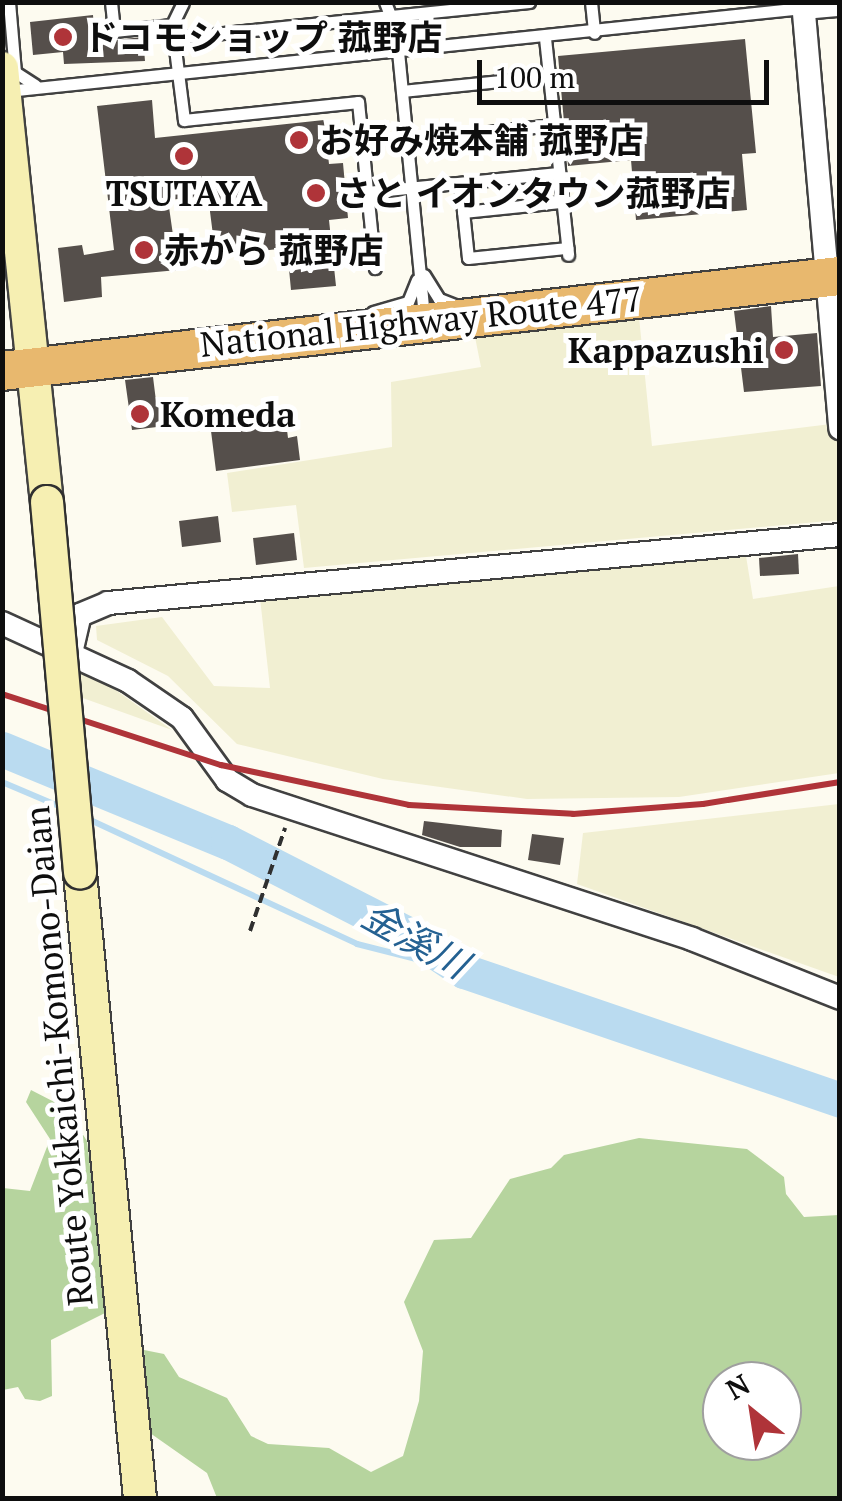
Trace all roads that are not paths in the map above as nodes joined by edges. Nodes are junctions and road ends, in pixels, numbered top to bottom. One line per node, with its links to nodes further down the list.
1 (9, 2): 17 (lane)
2 (111, 2): 10 (lane)
3 (183, 2): 10 (lane)
4 (385, 2): 9 (lane)
5 (530, 2): 9 (lane)
6 (591, 2): 11 (lane)
7 (803, 6): 8 (street); 11 (lane); 29 (street)
8 (840, 6)
9 (393, 18): 10 (lane); 13 (lane)
10 (173, 32): 14 (lane)
11 (594, 32): 12 (lane)
12 (546, 38): 13 (lane); 15 (lane)
13 (398, 55): 14 (lane); 18 (lane)
14 (179, 75): 17 (lane); 24 (lane)
15 (549, 76): 18 (lane); 19 (lane)
16 (3, 83): 17 (lane); 33 (main road, Route Yokkaichi-Komono-Daian)
17 (46, 87)
18 (402, 91): 20 (lane)
19 (554, 125): 20 (lane); 21 (lane)
20 (406, 141): 23 (lane)
21 (558, 173): 22 (lane); 25 (lane)
22 (460, 183): 23 (lane); 26 (lane)
23 (411, 186): 24 (lane); 27 (lane)
24 (368, 192): 28 (lane)
25 (562, 202): 26 (lane); 26 (lane)
26 (463, 212)
27 (418, 257): 30 (lane); 31 (lane); 32 (lane)
28 (375, 268)
29 (831, 277): 30 (highway, National Highway Route 477); 34 (street)
30 (511, 310): 31 (highway, National Highway Route 477)
31 (424, 319): 32 (highway, National Highway Route 477)
32 (302, 332): 33 (highway, National Highway Route 477)
33 (19, 368): 39 (main road, Route Yokkaichi-Komono-Daian, bridge)
34 (840, 428)
35 (840, 534): 37 (street)
36 (2, 623): 37 (street)
37 (72, 654): 38 (street)
38 (840, 998)
39 (140, 1498)

